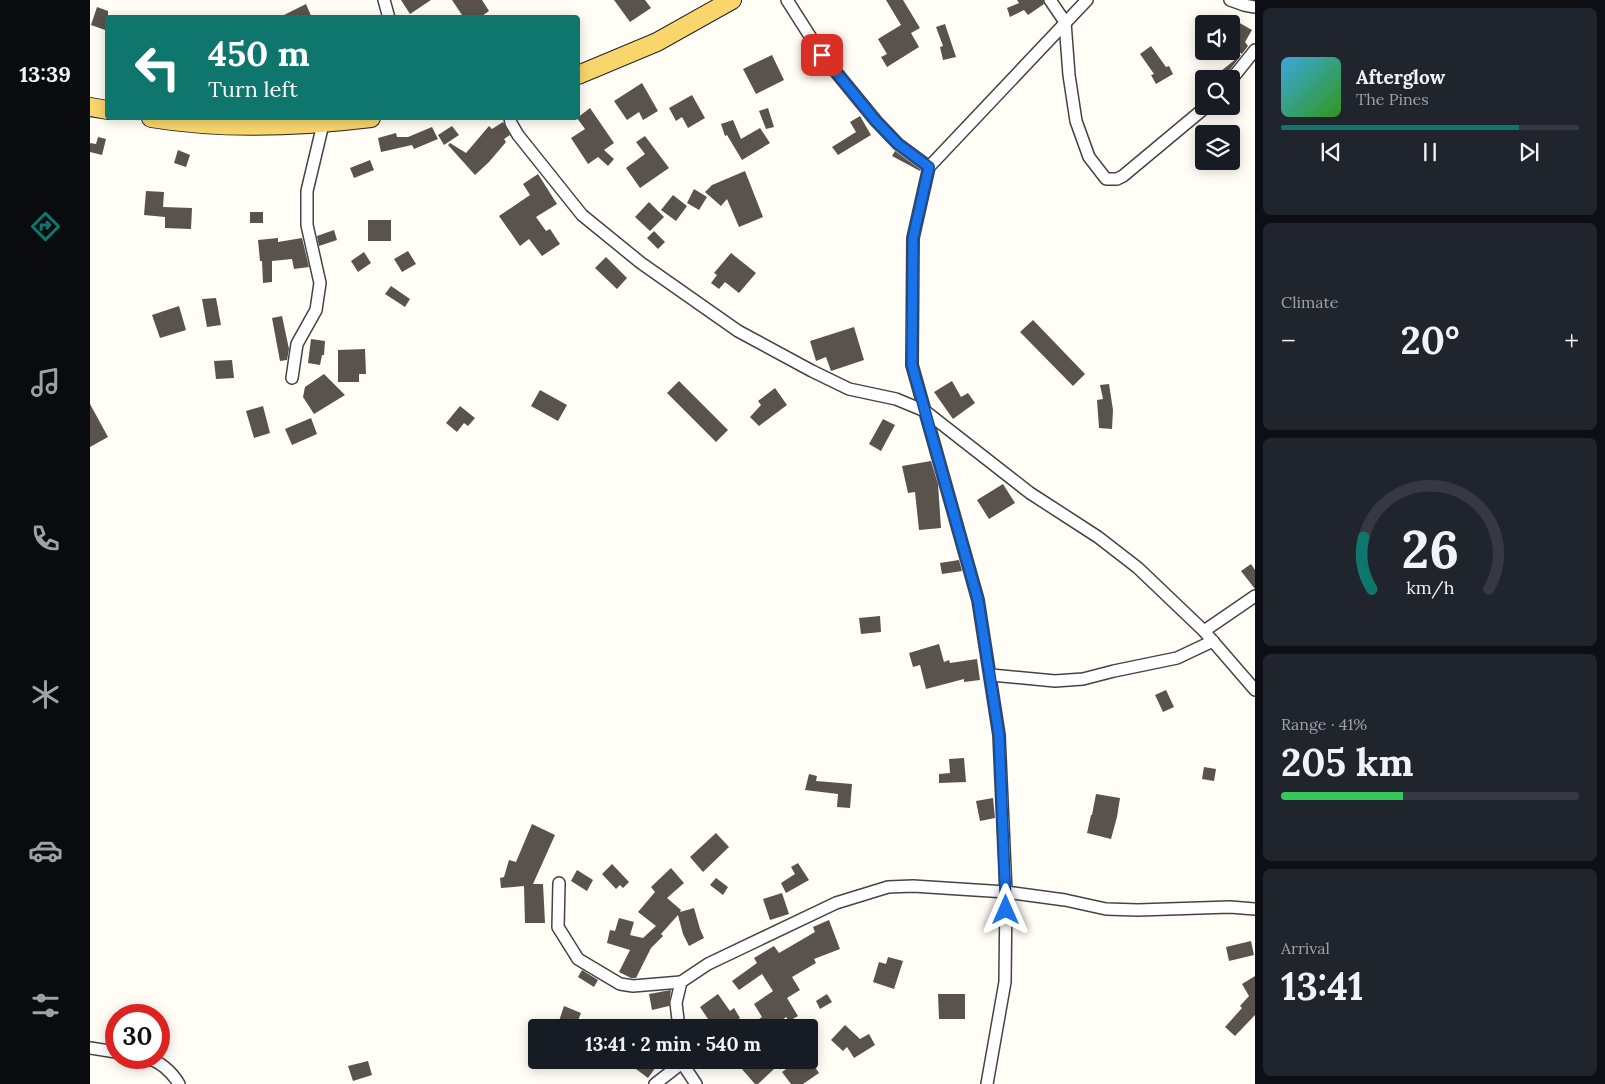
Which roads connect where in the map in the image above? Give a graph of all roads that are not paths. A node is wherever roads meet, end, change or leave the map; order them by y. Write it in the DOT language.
graph roads {
  1 [pos="384,0"];
  2 [pos="732,0"];
  3 [pos="787,0"];
  4 [pos="1050,0"];
  5 [pos="1086,0"];
  6 [pos="1230,0"];
  7 [pos="1255,7"];
  8 [pos="389,15"];
  9 [pos="1065,22"];
  10 [pos="1255,50"];
  11 [pos="1239,70"];
  12 [pos="580,74"];
  13 [pos="90,107"];
  14 [pos="105,110"];
  15 [pos="1197,115"];
  16 [pos="168,120"];
  17 [pos="355,120"];
  18 [pos="510,120"];
  19 [pos="323,124"];
  20 [pos="929,167"];
  21 [pos="292,378"];
  22 [pos="925,410"];
  23 [pos="1255,596"];
  24 [pos="1204,631"];
  25 [pos="1213,641"];
  26 [pos="991,674"];
  27 [pos="1255,690"];
  28 [pos="559,883"];
  29 [pos="1006,892"];
  30 [pos="1255,908"];
  31 [pos="681,982"];
  32 [pos="678,1019"];
  33 [pos="90,1048"];
  34 [pos="105,1050"];
  35 [pos="166,1069"];
  36 [pos="673,1069"];
  37 [pos="687,1069"];
  38 [pos="179,1084"];
  39 [pos="655,1084"];
  40 [pos="696,1084"];
  41 [pos="987,1084"];
  1 -- 8 [label="street"];
  2 -- 12 [label="main road"];
  3 -- 20 [label="street"];
  4 -- 9 [label="street"];
  5 -- 9 [label="street"];
  6 -- 7 [label="street"];
  9 -- 15 [label="street"];
  9 -- 20 [label="street"];
  10 -- 11 [label="street"];
  13 -- 14 [label="main road"];
  16 -- 19 [label="main road"];
  17 -- 19 [label="main road"];
  18 -- 22 [label="street"];
  19 -- 21 [label="street"];
  20 -- 22 [label="street"];
  22 -- 24 [label="street"];
  22 -- 26 [label="street"];
  23 -- 24 [label="street"];
  24 -- 25 [label="street"];
  25 -- 26 [label="street"];
  25 -- 27 [label="street"];
  26 -- 29 [label="street"];
  28 -- 31 [label="street"];
  29 -- 30 [label="street"];
  29 -- 31 [label="street"];
  29 -- 41 [label="street"];
  31 -- 32 [label="street"];
  33 -- 34 [label="street"];
  35 -- 38 [label="street"];
  36 -- 39 [label="street"];
  37 -- 40 [label="street"];
}
